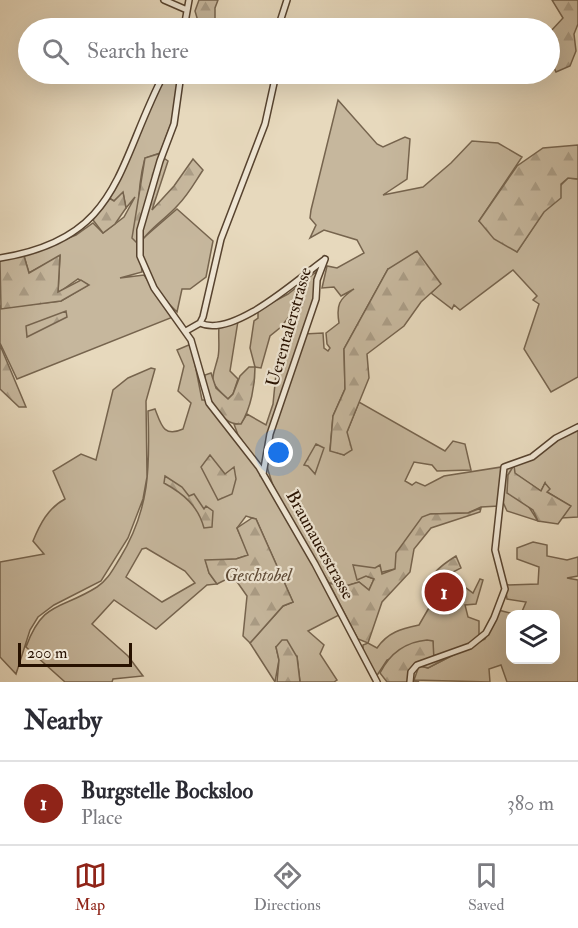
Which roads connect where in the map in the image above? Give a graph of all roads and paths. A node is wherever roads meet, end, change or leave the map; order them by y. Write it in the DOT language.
graph roads {
  1 [pos="164,0"];
  2 [pos="189,0"];
  3 [pos="286,0"];
  4 [pos="187,10"];
  5 [pos="186,18"];
  6 [pos="282,18"];
  7 [pos="159,84"];
  8 [pos="180,84"];
  9 [pos="274,84"];
  10 [pos="0,258"];
  11 [pos="200,323"];
  12 [pos="186,331"];
  13 [pos="578,427"];
  14 [pos="263,474"];
  15 [pos="377,682"];
  16 [pos="410,682"];
  1 -- 4 [label="street"];
  2 -- 4 [label="street"];
  3 -- 6 [label="street"];
  4 -- 5 [label="street"];
  7 -- 10 [label="street"];
  8 -- 12 [label="street, Braunauerstrasse"];
  9 -- 11 [label="street"];
  11 -- 12 [label="street"];
  11 -- 14 [label="street, Uerentalerstrasse"];
  12 -- 14 [label="street, Braunauerstrasse"];
  13 -- 16 [label="street"];
  14 -- 15 [label="street, Braunauerstrasse"];
}
